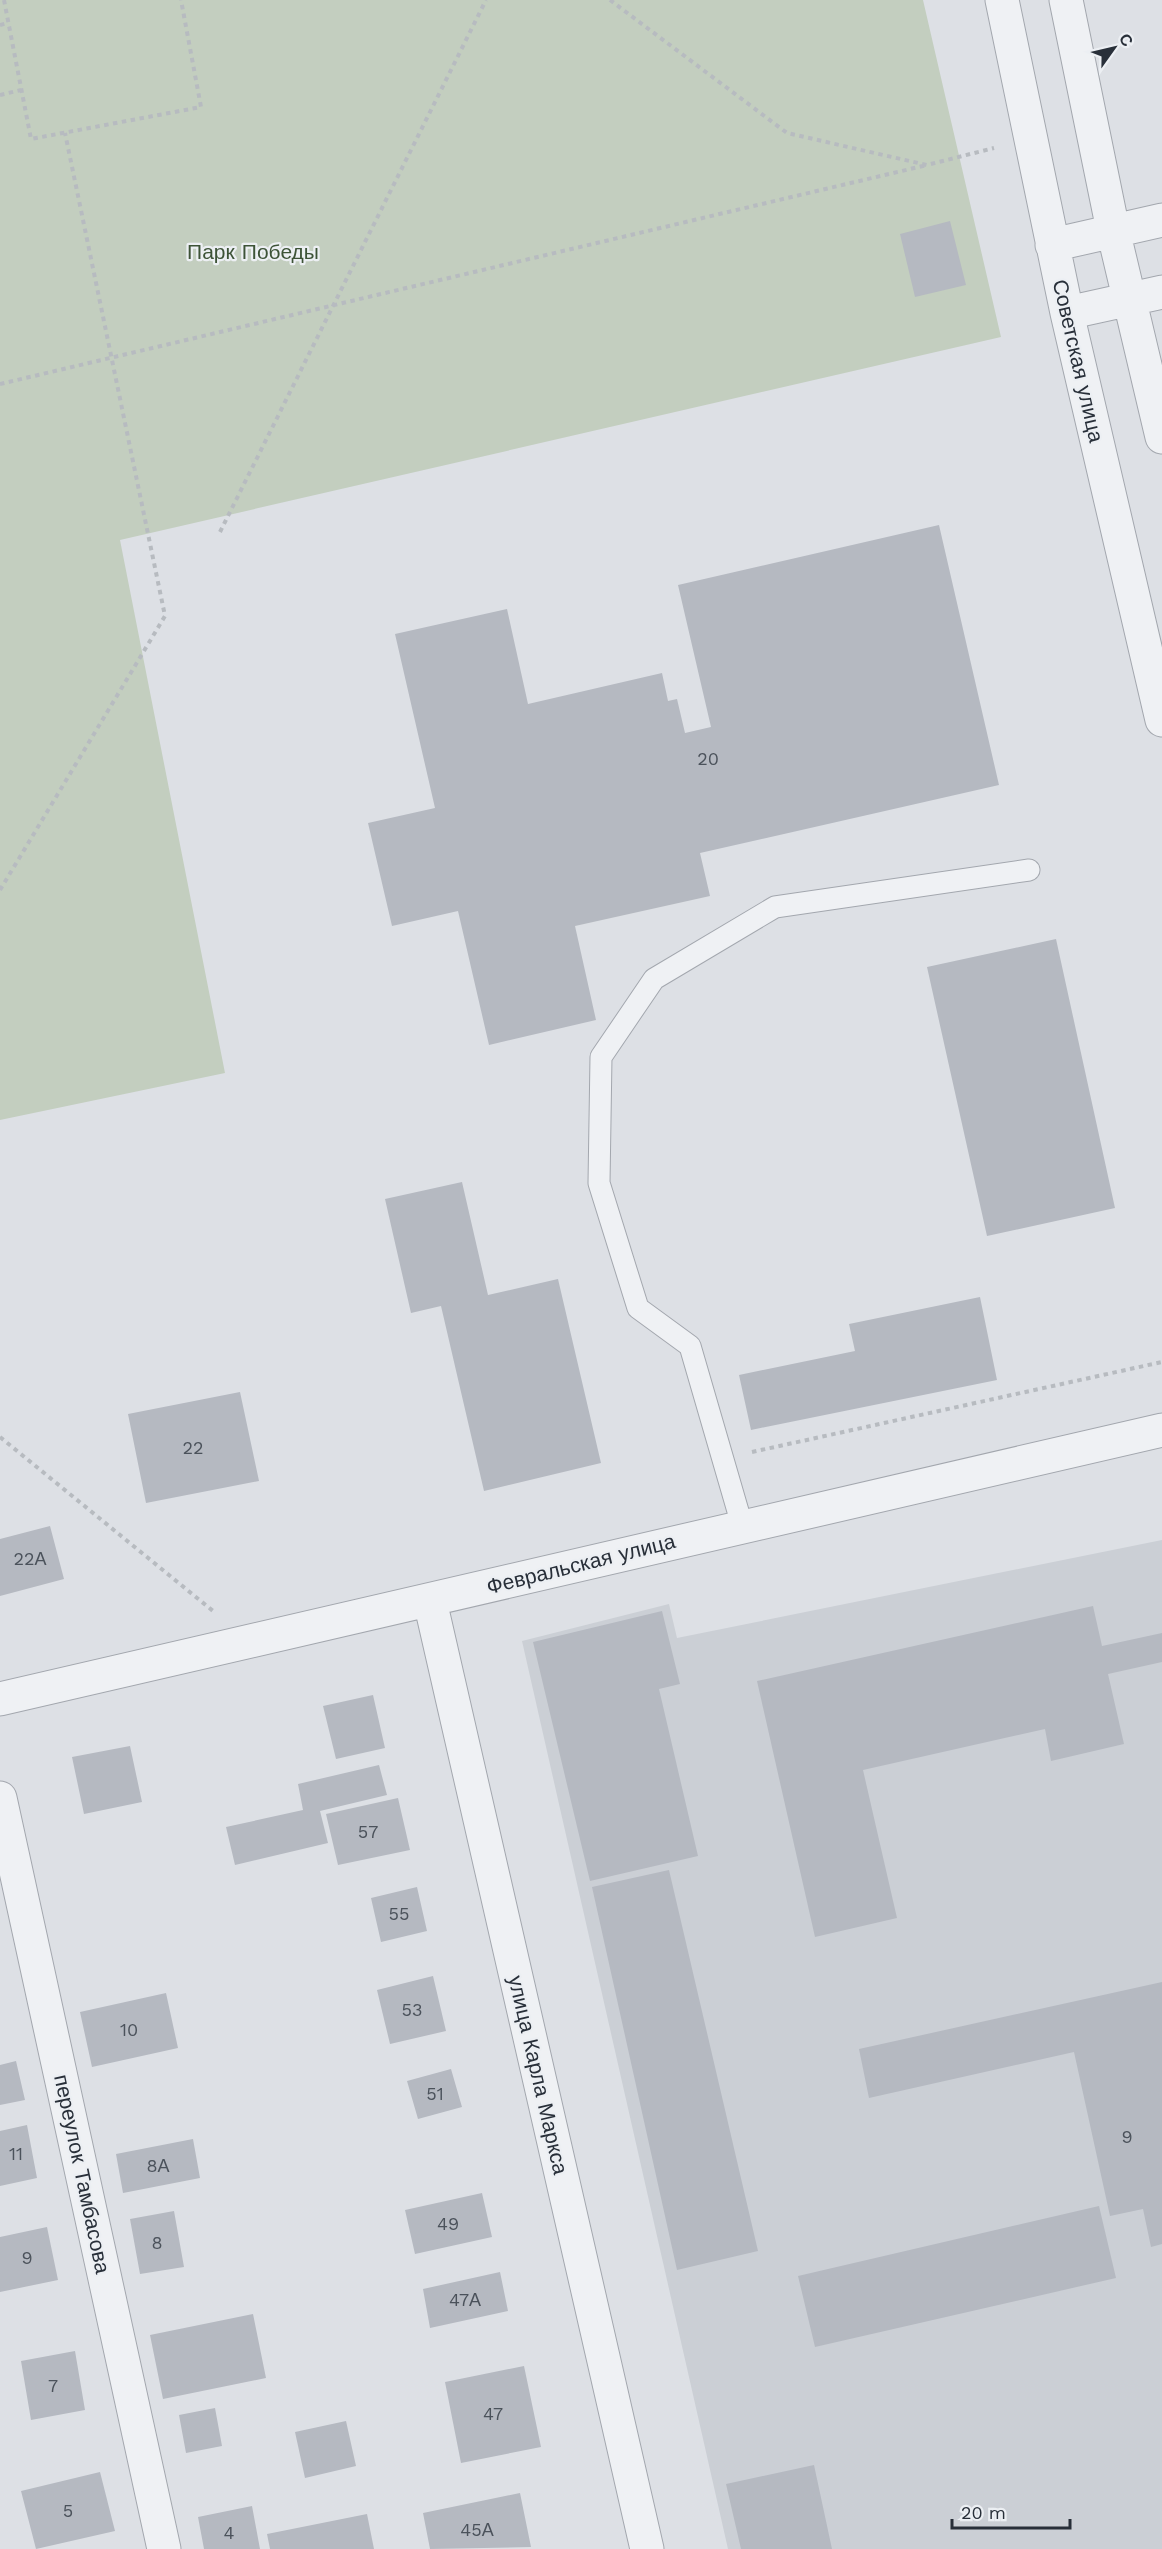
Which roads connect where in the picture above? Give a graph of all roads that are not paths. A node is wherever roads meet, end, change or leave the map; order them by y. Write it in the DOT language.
graph roads {
  1 [pos="1002,0"];
  2 [pos="1066,0"];
  3 [pos="1162,220"];
  4 [pos="1113,230"];
  5 [pos="1052,245"];
  6 [pos="1162,292"];
  7 [pos="1129,299"];
  8 [pos="1067,313"];
  9 [pos="1162,437"];
  10 [pos="1162,720"];
  11 [pos="1029,870"];
  12 [pos="1162,1430"];
  13 [pos="742,1526"];
  14 [pos="430,1601"];
  15 [pos="0,1699"];
  16 [pos="0,1798"];
  17 [pos="164,2549"];
  18 [pos="647,2549"];
  1 -- 5 [label="street, Советская улица"];
  2 -- 4 [label="street"];
  3 -- 4 [label="street"];
  4 -- 5 [label="street"];
  4 -- 7 [label="street"];
  5 -- 8 [label="street, Советская улица"];
  6 -- 7 [label="street"];
  7 -- 8 [label="street"];
  7 -- 9 [label="street"];
  8 -- 10 [label="street, Советская улица"];
  11 -- 13 [label="lane"];
  12 -- 13 [label="street, Февральская улица"];
  13 -- 14 [label="street, Февральская улица"];
  14 -- 15 [label="street, Февральская улица"];
  14 -- 18 [label="street, улица Карла Маркса"];
  16 -- 17 [label="street, переулок Тамбасова"];
}
